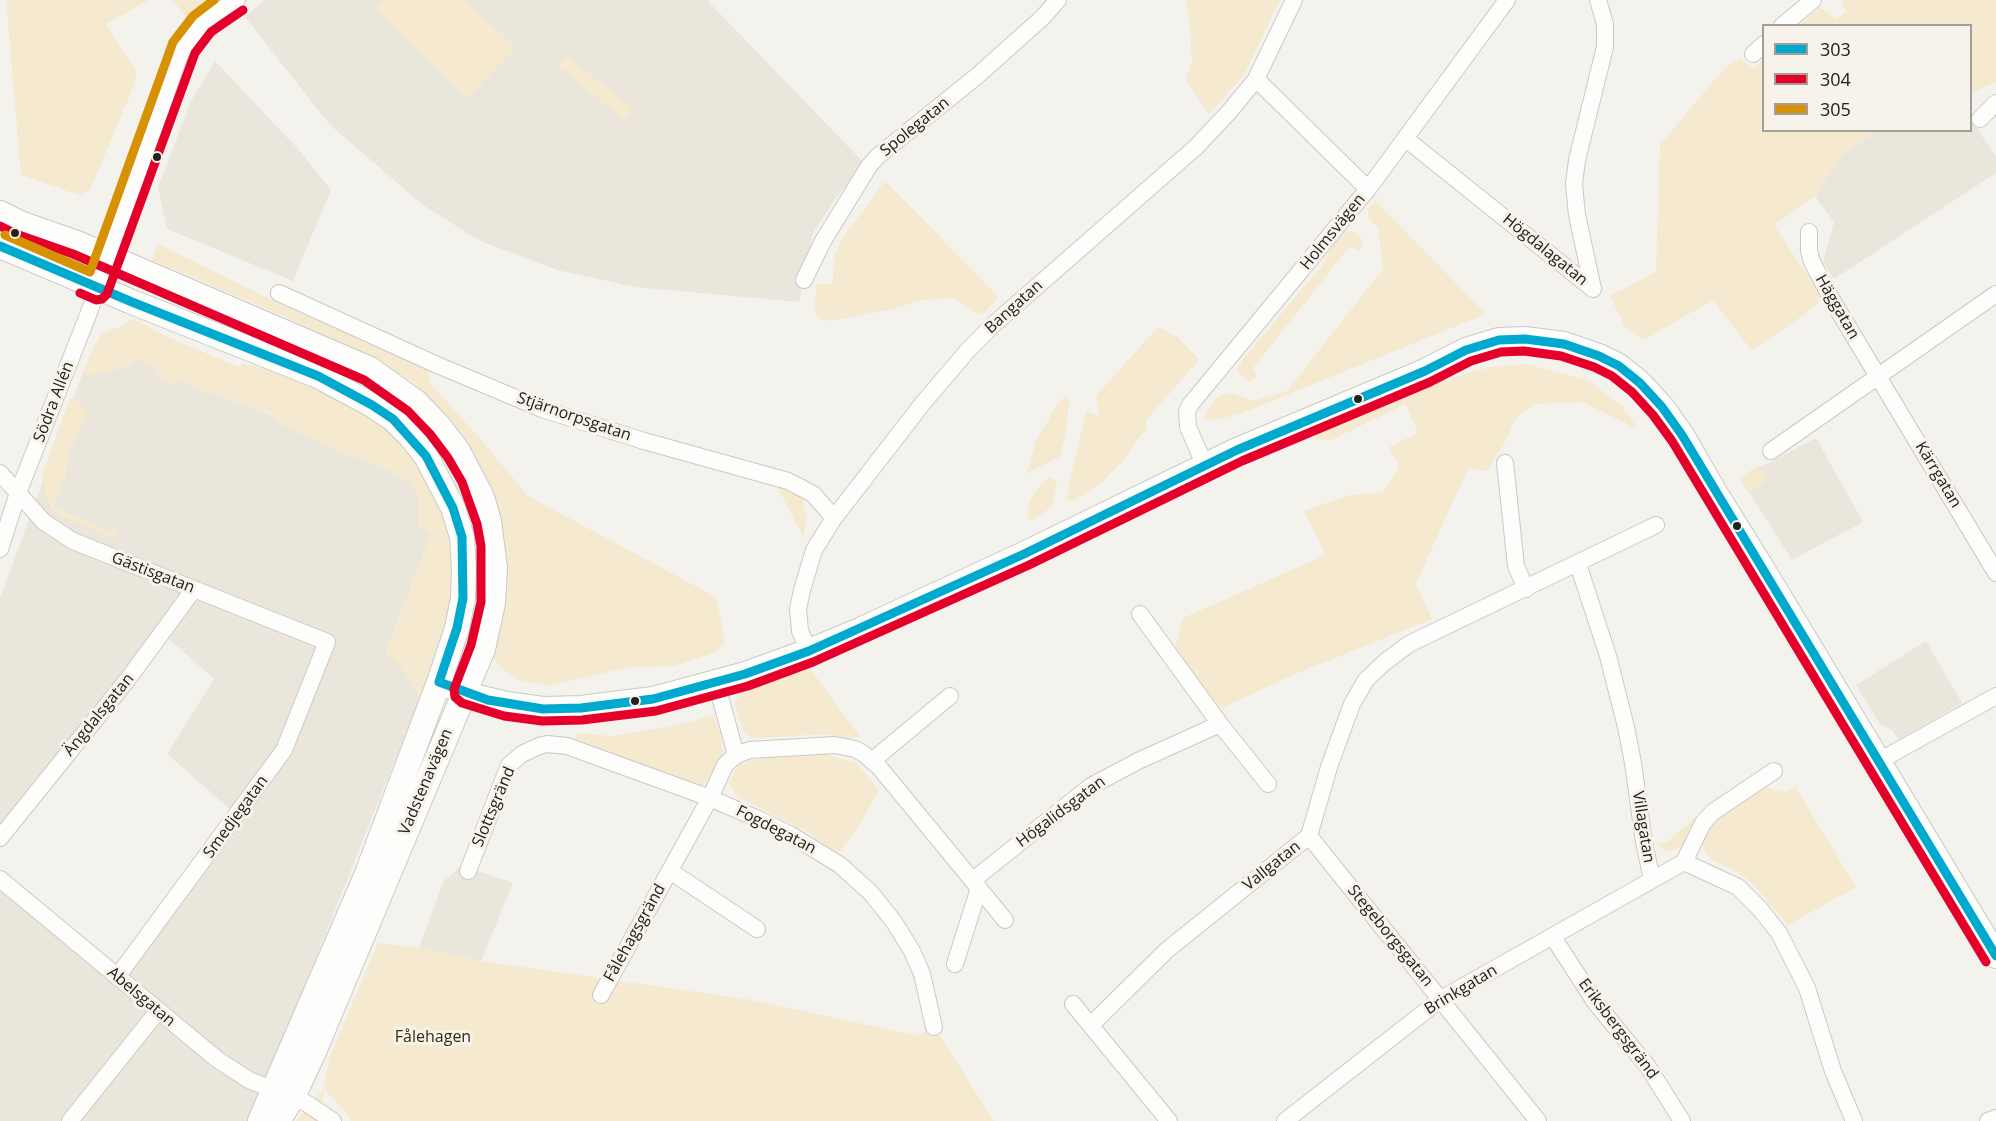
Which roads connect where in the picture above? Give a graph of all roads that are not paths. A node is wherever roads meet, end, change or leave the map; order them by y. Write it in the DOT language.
graph roads {
  1 [pos="237,0"];
  2 [pos="1058,0"];
  3 [pos="1294,0"];
  4 [pos="1507,0"];
  5 [pos="1598,0"];
  6 [pos="1813,0"];
  7 [pos="1784,24"];
  8 [pos="1256,80"];
  9 [pos="1996,103"];
  10 [pos="1980,118"];
  11 [pos="1406,139"];
  12 [pos="1368,189"];
  13 [pos="0,213"];
  14 [pos="1809,232"];
  15 [pos="0,246"];
  16 [pos="109,256"];
  17 [pos="804,280"];
  18 [pos="98,288"];
  19 [pos="279,293"];
  20 [pos="1996,294"];
  21 [pos="1879,376"];
  22 [pos="1771,451"];
  23 [pos="1505,463"];
  24 [pos="1205,466"];
  25 [pos="0,473"];
  26 [pos="18,493"];
  27 [pos="834,518"];
  28 [pos="1656,525"];
  29 [pos="0,549"];
  30 [pos="1578,564"];
  31 [pos="1996,573"];
  32 [pos="194,589"];
  33 [pos="1526,589"];
  34 [pos="1140,614"];
  35 [pos="327,642"];
  36 [pos="809,651"];
  37 [pos="439,682"];
  38 [pos="716,682"];
  39 [pos="465,692"];
  40 [pos="950,696"];
  41 [pos="1996,696"];
  42 [pos="1220,724"];
  43 [pos="529,750"];
  44 [pos="736,754"];
  45 [pos="873,760"];
  46 [pos="1879,761"];
  47 [pos="1774,771"];
  48 [pos="1268,784"];
  49 [pos="710,798"];
  50 [pos="1309,836"];
  51 [pos="0,838"];
  52 [pos="1684,862"];
  53 [pos="468,871"];
  54 [pos="670,871"];
  55 [pos="0,879"];
  56 [pos="1652,880"];
  57 [pos="976,884"];
  58 [pos="1005,920"];
  59 [pos="757,929"];
  60 [pos="1553,937"];
  61 [pos="1996,956"];
  62 [pos="955,964"];
  63 [pos="117,976"];
  64 [pos="601,995"];
  65 [pos="1441,999"];
  66 [pos="1073,1004"];
  67 [pos="158,1011"];
  68 [pos="1091,1025"];
  69 [pos="934,1027"];
  70 [pos="283,1094"];
  71 [pos="1996,1118"];
  72 [pos="70,1121"];
  73 [pos="260,1121"];
  74 [pos="278,1121"];
  75 [pos="333,1121"];
  76 [pos="1169,1121"];
  77 [pos="1285,1121"];
  78 [pos="1538,1121"];
  79 [pos="1682,1121"];
  80 [pos="1854,1121"];
  81 [pos="1988,1121"];
  1 -- 16 [label="street, Södra Allén"];
  2 -- 17 [label="street, Spolegatan"];
  3 -- 8 [label="street, Bangatan"];
  4 -- 11 [label="street, Holmsvägen"];
  5 -- 11 [label="street, Högdalagatan"];
  6 -- 7 [label="street"];
  8 -- 12 [label="street"];
  8 -- 27 [label="street, Bangatan"];
  9 -- 10 [label="street"];
  11 -- 12 [label="street, Holmsvägen"];
  12 -- 24 [label="street, Holmsvägen"];
  13 -- 16 [label="main road, Vadstenavägen"];
  14 -- 21 [label="street, Häggatan"];
  15 -- 18 [label="main road, Vadstenavägen"];
  16 -- 18 [label="street, Södra Allén"];
  16 -- 39 [label="main road, Vadstenavägen"];
  18 -- 26 [label="street, Södra Allén"];
  18 -- 37 [label="main road, Vadstenavägen"];
  19 -- 27 [label="street, Stjärnorpsgatan"];
  20 -- 21 [label="street"];
  21 -- 22 [label="street"];
  21 -- 31 [label="street, Kärrgatan"];
  23 -- 33 [label="street"];
  24 -- 36 [label="main road"];
  24 -- 46 [label="main road"];
  25 -- 26 [label="street, Gästisgatan"];
  26 -- 29 [label="street, Södra Allén"];
  26 -- 32 [label="street, Gästisgatan"];
  27 -- 36 [label="street, Bangatan"];
  28 -- 30 [label="street"];
  30 -- 33 [label="street"];
  30 -- 56 [label="street, Villagatan"];
  32 -- 35 [label="street, Gästisgatan"];
  32 -- 51 [label="street, Ängdalsgatan"];
  33 -- 50 [label="street, Vallgatan"];
  34 -- 42 [label="street"];
  35 -- 63 [label="street, Smedjegatan"];
  36 -- 38 [label="main road"];
  37 -- 39 [label="main road"];
  37 -- 70 [label="main road, Vadstenavägen"];
  38 -- 39 [label="main road"];
  38 -- 44 [label="street"];
  39 -- 70 [label="main road, Vadstenavägen"];
  40 -- 45 [label="street"];
  41 -- 46 [label="street"];
  42 -- 48 [label="street"];
  42 -- 57 [label="street, Högalidsgatan"];
  43 -- 49 [label="street, Fogdegatan"];
  43 -- 53 [label="street, Slottsgränd"];
  44 -- 45 [label="street"];
  44 -- 49 [label="street, Fålehagsgränd"];
  45 -- 57 [label="street"];
  46 -- 61 [label="main road"];
  47 -- 52 [label="street"];
  49 -- 54 [label="street, Fålehagsgränd"];
  49 -- 69 [label="street, Fogdegatan"];
  50 -- 65 [label="street, Stegeborgsgatan"];
  50 -- 68 [label="street, Vallgatan"];
  52 -- 56 [label="street, Villagatan"];
  52 -- 80 [label="street"];
  54 -- 59 [label="street, Fålehagsgränd"];
  54 -- 64 [label="street, Fålehagsgränd"];
  55 -- 63 [label="street, Abelsgatan"];
  56 -- 60 [label="street, Brinkgatan"];
  57 -- 58 [label="street"];
  57 -- 62 [label="street"];
  60 -- 65 [label="street, Brinkgatan"];
  60 -- 79 [label="street, Eriksbergsgränd"];
  63 -- 67 [label="street, Abelsgatan"];
  65 -- 77 [label="street, Brinkgatan"];
  65 -- 78 [label="street, Stegeborgsgatan"];
  66 -- 68 [label="street"];
  67 -- 70 [label="street, Abelsgatan"];
  67 -- 72 [label="street"];
  68 -- 76 [label="street"];
  70 -- 73 [label="main road, Vadstenavägen"];
  70 -- 74 [label="main road, Vadstenavägen"];
  70 -- 75 [label="street, Abelsgatan"];
  71 -- 81 [label="street"];
}
